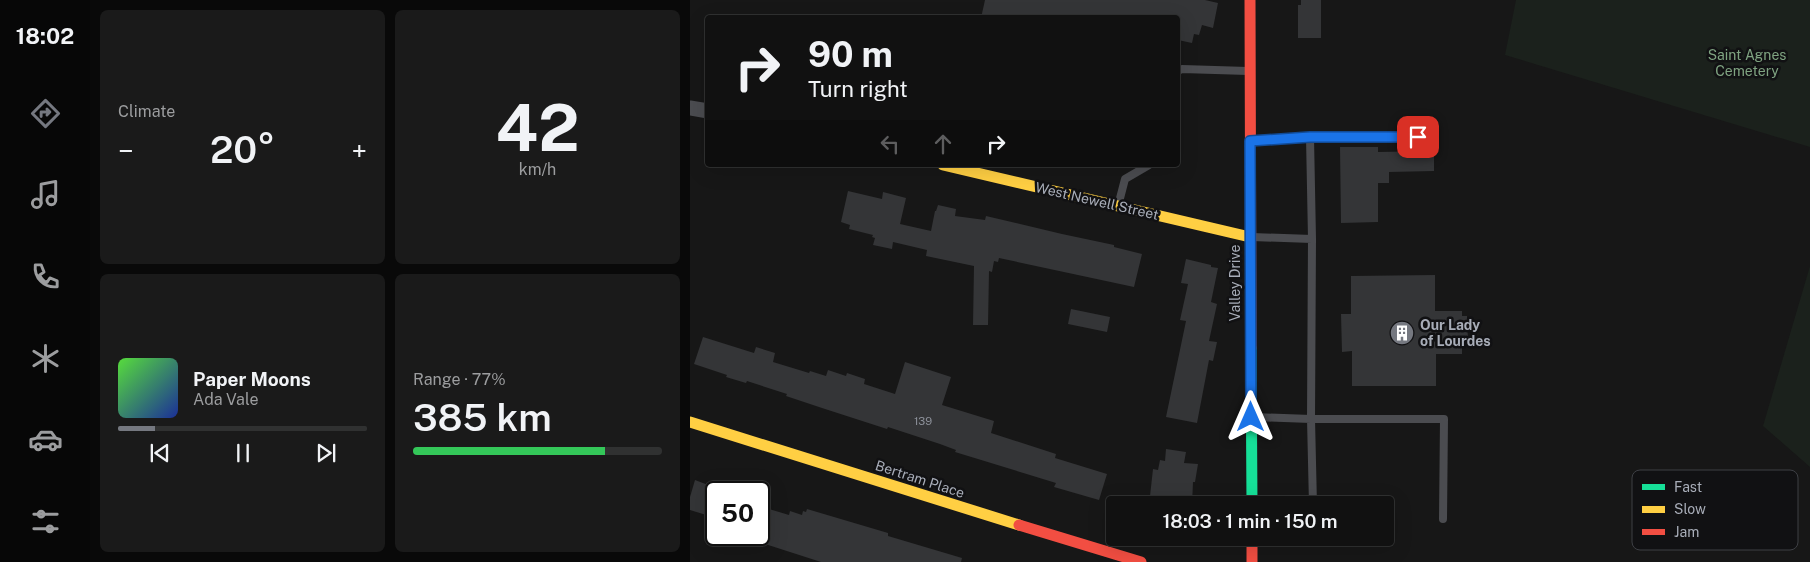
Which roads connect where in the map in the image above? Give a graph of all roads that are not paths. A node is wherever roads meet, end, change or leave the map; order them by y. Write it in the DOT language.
graph roads {
  1 [pos="1250,0"];
  2 [pos="1180,70"];
  3 [pos="1250,71"];
  4 [pos="690,108"];
  5 [pos="705,110"];
  6 [pos="1310,137"];
  7 [pos="1418,137"];
  8 [pos="1250,141"];
  9 [pos="952,167"];
  10 [pos="1147,167"];
  11 [pos="1118,206"];
  12 [pos="1250,237"];
  13 [pos="1312,238"];
  14 [pos="1251,417"];
  15 [pos="1311,419"];
  16 [pos="690,422"];
  17 [pos="1252,496"];
  18 [pos="1312,496"];
  19 [pos="1443,519"];
  20 [pos="1252,546"];
  21 [pos="1141,562"];
  22 [pos="1252,562"];
  1 -- 3 [label="street, Valley Drive"];
  2 -- 3 [label="lane"];
  3 -- 8 [label="street, Valley Drive"];
  4 -- 5 [label="street"];
  6 -- 7 [label="lane"];
  6 -- 8 [label="lane"];
  6 -- 13 [label="lane"];
  8 -- 12 [label="street, Valley Drive"];
  9 -- 11 [label="street, West Newell Street"];
  10 -- 11 [label="lane"];
  11 -- 12 [label="street, West Newell Street"];
  12 -- 13 [label="lane"];
  12 -- 14 [label="street, Valley Drive"];
  13 -- 15 [label="lane"];
  14 -- 15 [label="lane"];
  14 -- 17 [label="street, Valley Drive"];
  15 -- 18 [label="lane"];
  15 -- 19 [label="lane"];
  16 -- 21 [label="street, Bertram Place"];
  20 -- 22 [label="street"];
}
